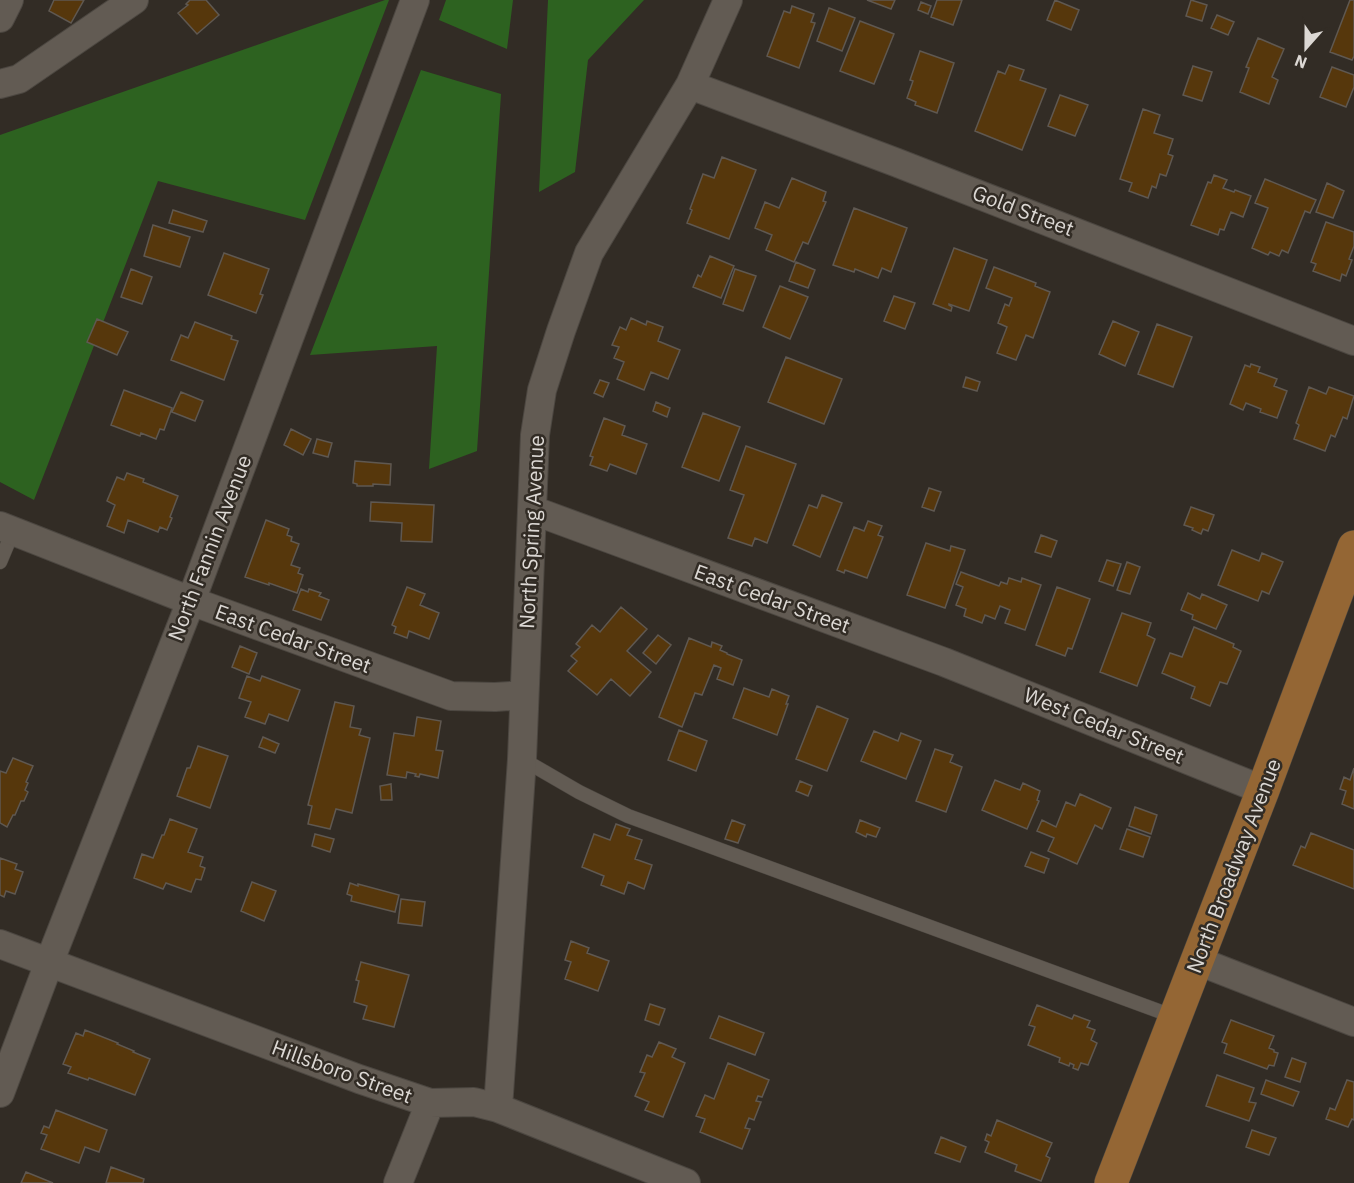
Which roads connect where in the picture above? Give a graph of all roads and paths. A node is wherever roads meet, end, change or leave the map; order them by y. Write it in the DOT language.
graph roads {
  1 [pos="9,0"];
  2 [pos="134,0"];
  3 [pos="415,0"];
  4 [pos="728,0"];
  5 [pos="0,18"];
  6 [pos="0,84"];
  7 [pos="690,85"];
  8 [pos="1354,341"];
  9 [pos="532,510"];
  10 [pos="6,528"];
  11 [pos="1354,547"];
  12 [pos="0,562"];
  13 [pos="190,601"];
  14 [pos="944,662"];
  15 [pos="525,695"];
  16 [pos="522,759"];
  17 [pos="1263,790"];
  18 [pos="0,944"];
  19 [pos="1198,961"];
  20 [pos="49,963"];
  21 [pos="1176,1017"];
  22 [pos="1354,1022"];
  23 [pos="0,1093"];
  24 [pos="430,1103"];
  25 [pos="498,1108"];
  26 [pos="398,1183"];
  27 [pos="686,1183"];
  28 [pos="1111,1183"];
  1 -- 5 [label="street"];
  2 -- 6 [label="street"];
  3 -- 13 [label="street, North Fannin Avenue"];
  4 -- 7 [label="street, North Spring Avenue"];
  7 -- 8 [label="street, Gold Street"];
  7 -- 9 [label="street, North Spring Avenue"];
  9 -- 14 [label="street, East Cedar Street"];
  9 -- 15 [label="street, North Spring Avenue"];
  10 -- 12 [label="lane"];
  10 -- 13 [label="street, East Cedar Street"];
  11 -- 17 [label="main road, North Broadway Avenue"];
  13 -- 15 [label="street, East Cedar Street"];
  13 -- 20 [label="street, North Fannin Avenue"];
  14 -- 17 [label="street, West Cedar Street"];
  15 -- 16 [label="street, North Spring Avenue"];
  16 -- 21 [label="lane"];
  16 -- 25 [label="street, North Spring Avenue"];
  17 -- 19 [label="main road, North Broadway Avenue"];
  18 -- 20 [label="street, Hillsboro Street"];
  19 -- 21 [label="main road, North Broadway Avenue"];
  19 -- 22 [label="street"];
  20 -- 23 [label="street, North Fannin Avenue"];
  20 -- 24 [label="street, Hillsboro Street"];
  21 -- 28 [label="main road, North Broadway Avenue"];
  24 -- 25 [label="street, Hillsboro Street"];
  24 -- 26 [label="street"];
  25 -- 27 [label="street, Hillsboro Street"];
}
